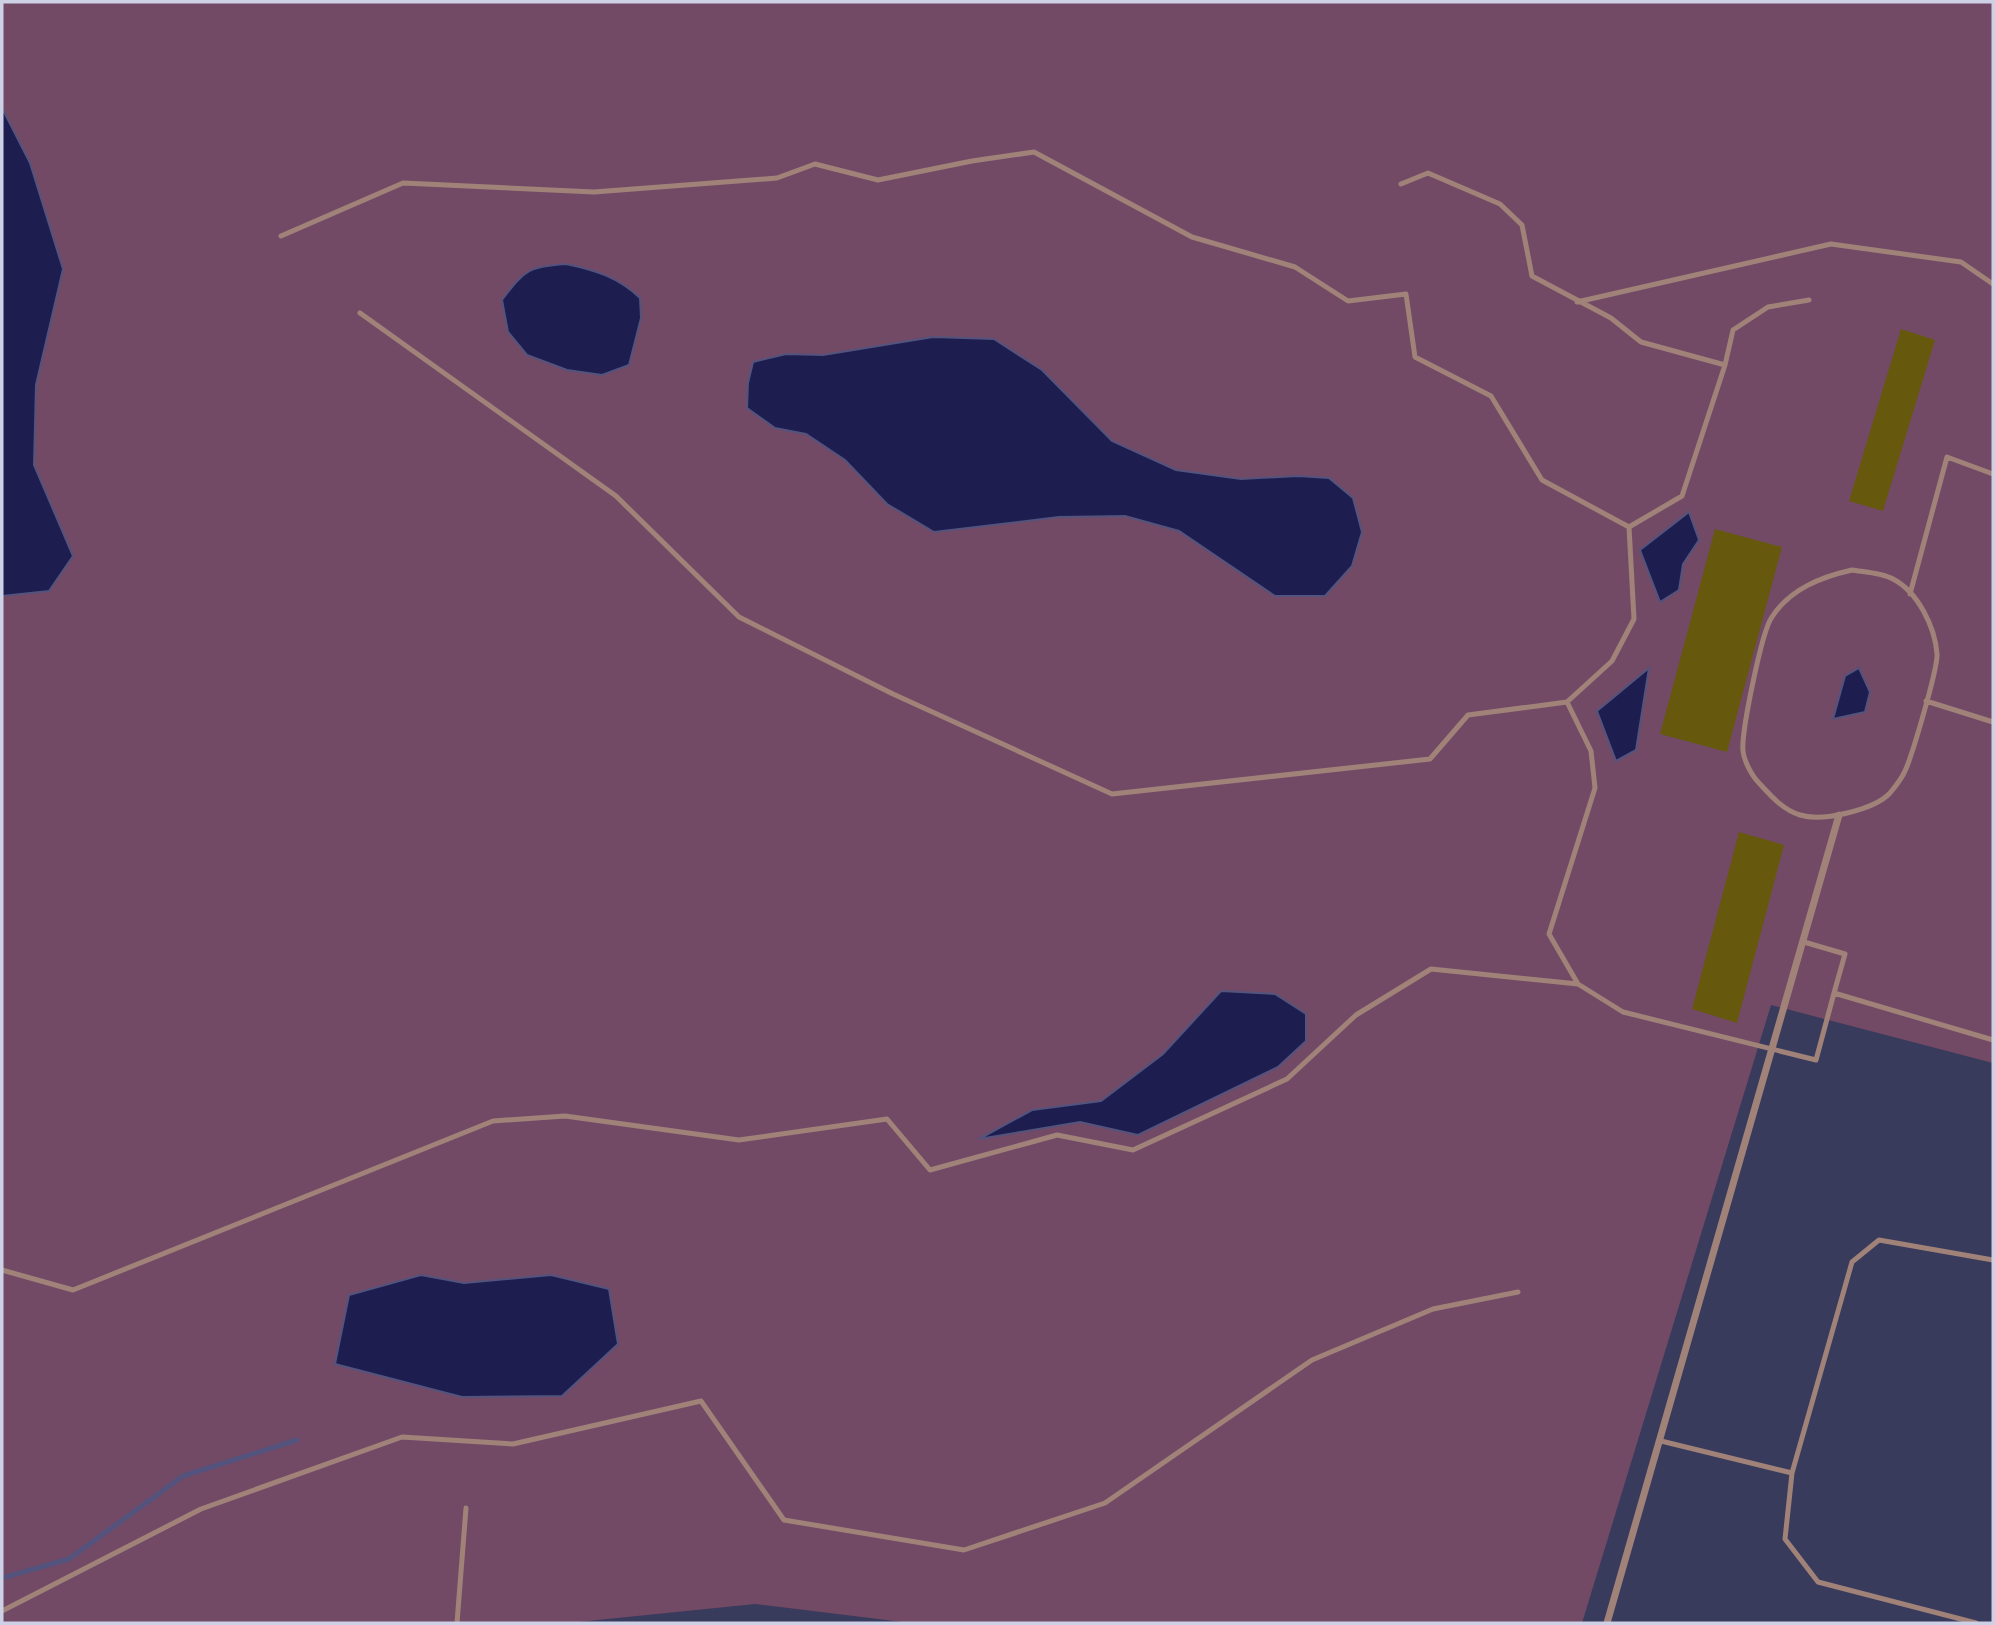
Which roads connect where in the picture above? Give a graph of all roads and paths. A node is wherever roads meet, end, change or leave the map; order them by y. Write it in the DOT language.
graph roads {
  1 [pos="1401,184"];
  2 [pos="281,236"];
  3 [pos="1993,284"];
  4 [pos="1809,300"];
  5 [pos="1577,302"];
  6 [pos="360,313"];
  7 [pos="1726,365"];
  8 [pos="1993,474"];
  9 [pos="1629,527"];
  10 [pos="1910,594"];
  11 [pos="1926,701"];
  12 [pos="1567,702"];
  13 [pos="1993,722"];
  14 [pos="1839,815"];
  15 [pos="1804,942"];
  16 [pos="1578,984"];
  17 [pos="1835,993"];
  18 [pos="1993,1040"];
  19 [pos="1774,1048"];
  20 [pos="1993,1260"];
  21 [pos="2,1269"];
  22 [pos="1518,1292"];
  23 [pos="1661,1441"];
  24 [pos="1792,1473"];
  25 [pos="466,1508"];
  26 [pos="2,1611"];
  27 [pos="457,1623"];
  28 [pos="1607,1623"];
  29 [pos="1976,1623"];
  1 -- 5 [label="lane"];
  2 -- 9 [label="lane"];
  3 -- 5 [label="lane"];
  4 -- 7 [label="lane"];
  5 -- 7 [label="lane"];
  6 -- 12 [label="lane"];
  7 -- 9 [label="lane"];
  8 -- 10 [label="lane"];
  9 -- 12 [label="lane"];
  10 -- 11 [label="lane"];
  10 -- 14 [label="lane"];
  11 -- 13 [label="lane"];
  11 -- 14 [label="lane"];
  12 -- 16 [label="lane"];
  14 -- 15 [label="street"];
  15 -- 17 [label="lane"];
  15 -- 19 [label="street"];
  16 -- 19 [label="lane"];
  16 -- 21 [label="lane"];
  17 -- 18 [label="lane"];
  17 -- 19 [label="lane"];
  19 -- 23 [label="street"];
  20 -- 24 [label="lane"];
  22 -- 26 [label="lane"];
  23 -- 24 [label="lane"];
  23 -- 28 [label="street"];
  24 -- 29 [label="lane"];
  25 -- 27 [label="lane"];
}
